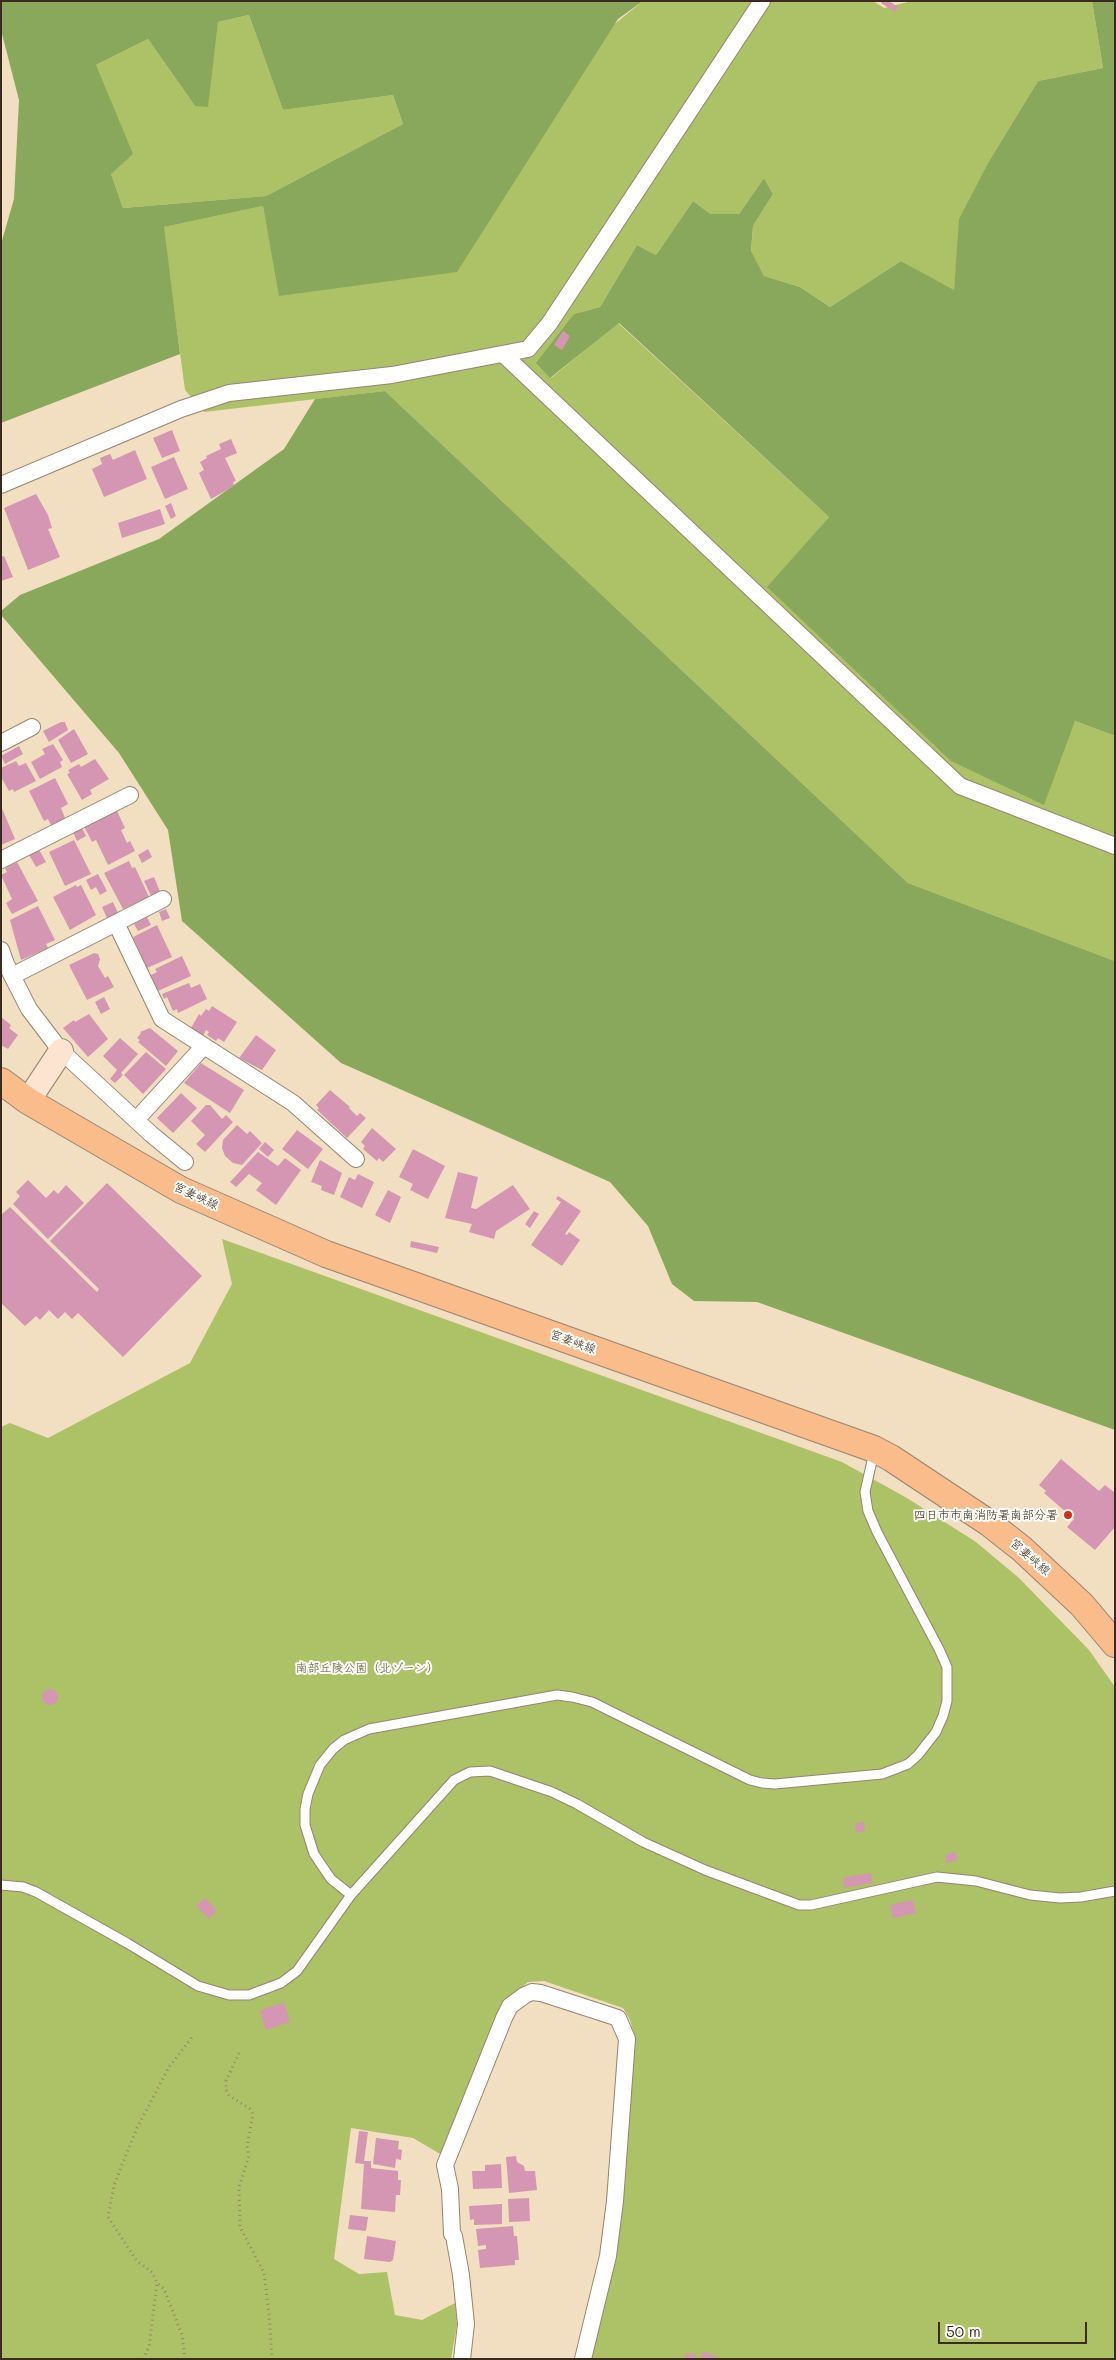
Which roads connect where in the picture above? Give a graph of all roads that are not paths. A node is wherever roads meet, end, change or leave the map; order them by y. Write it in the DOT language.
graph roads {
  1 [pos="762,1"];
  2 [pos="502,354"];
  3 [pos="1,485"];
  4 [pos="32,727"];
  5 [pos="1,743"];
  6 [pos="130,795"];
  7 [pos="1115,846"];
  8 [pos="1,860"];
  9 [pos="163,899"];
  10 [pos="116,923"];
  11 [pos="1,950"];
  12 [pos="12,976"];
  13 [pos="203,1047"];
  14 [pos="61,1050"];
  15 [pos="1,1081"];
  16 [pos="28,1101"];
  17 [pos="136,1120"];
  18 [pos="356,1159"];
  19 [pos="185,1162"];
  20 [pos="874,1449"];
  21 [pos="1115,1644"];
  22 [pos="1,1885"];
  23 [pos="1115,1891"];
  24 [pos="351,1895"];
  25 [pos="462,2359"];
  26 [pos="583,2359"];
  1 -- 2 [label="street"];
  2 -- 3 [label="street"];
  2 -- 7 [label="street"];
  4 -- 5 [label="street"];
  6 -- 8 [label="street"];
  9 -- 10 [label="street"];
  10 -- 12 [label="street"];
  10 -- 13 [label="street"];
  11 -- 12 [label="street"];
  12 -- 14 [label="street"];
  13 -- 17 [label="street"];
  13 -- 18 [label="street"];
  14 -- 16 [label="street"];
  14 -- 17 [label="street"];
  15 -- 16 [label="main road, 宮妻峡線"];
  16 -- 20 [label="main road, 宮妻峡線"];
  17 -- 19 [label="street"];
  20 -- 21 [label="main road, 宮妻峡線"];
  20 -- 24 [label="lane"];
  22 -- 24 [label="lane"];
  23 -- 24 [label="lane"];
  25 -- 26 [label="street"];
}
